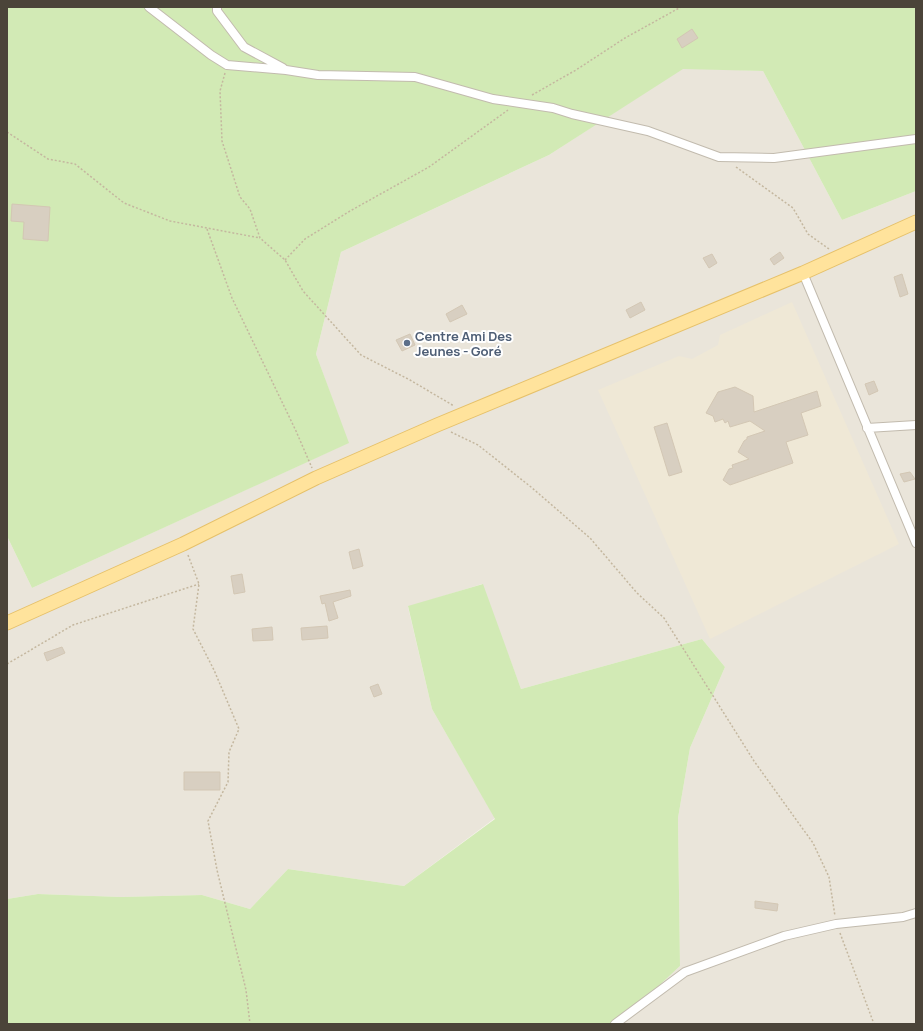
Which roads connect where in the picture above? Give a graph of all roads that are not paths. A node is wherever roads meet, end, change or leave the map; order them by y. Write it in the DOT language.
graph roads {
  1 [pos="149,7"];
  2 [pos="217,7"];
  3 [pos="286,70"];
  4 [pos="916,138"];
  5 [pos="916,222"];
  6 [pos="803,273"];
  7 [pos="916,426"];
  8 [pos="867,428"];
  9 [pos="916,543"];
  10 [pos="7,623"];
  11 [pos="916,913"];
  12 [pos="615,1024"];
  1 -- 3 [label="street"];
  2 -- 3 [label="street"];
  3 -- 4 [label="street"];
  5 -- 6 [label="main road"];
  6 -- 8 [label="street"];
  6 -- 10 [label="main road"];
  7 -- 8 [label="street"];
  8 -- 9 [label="street"];
  11 -- 12 [label="street"];
}
